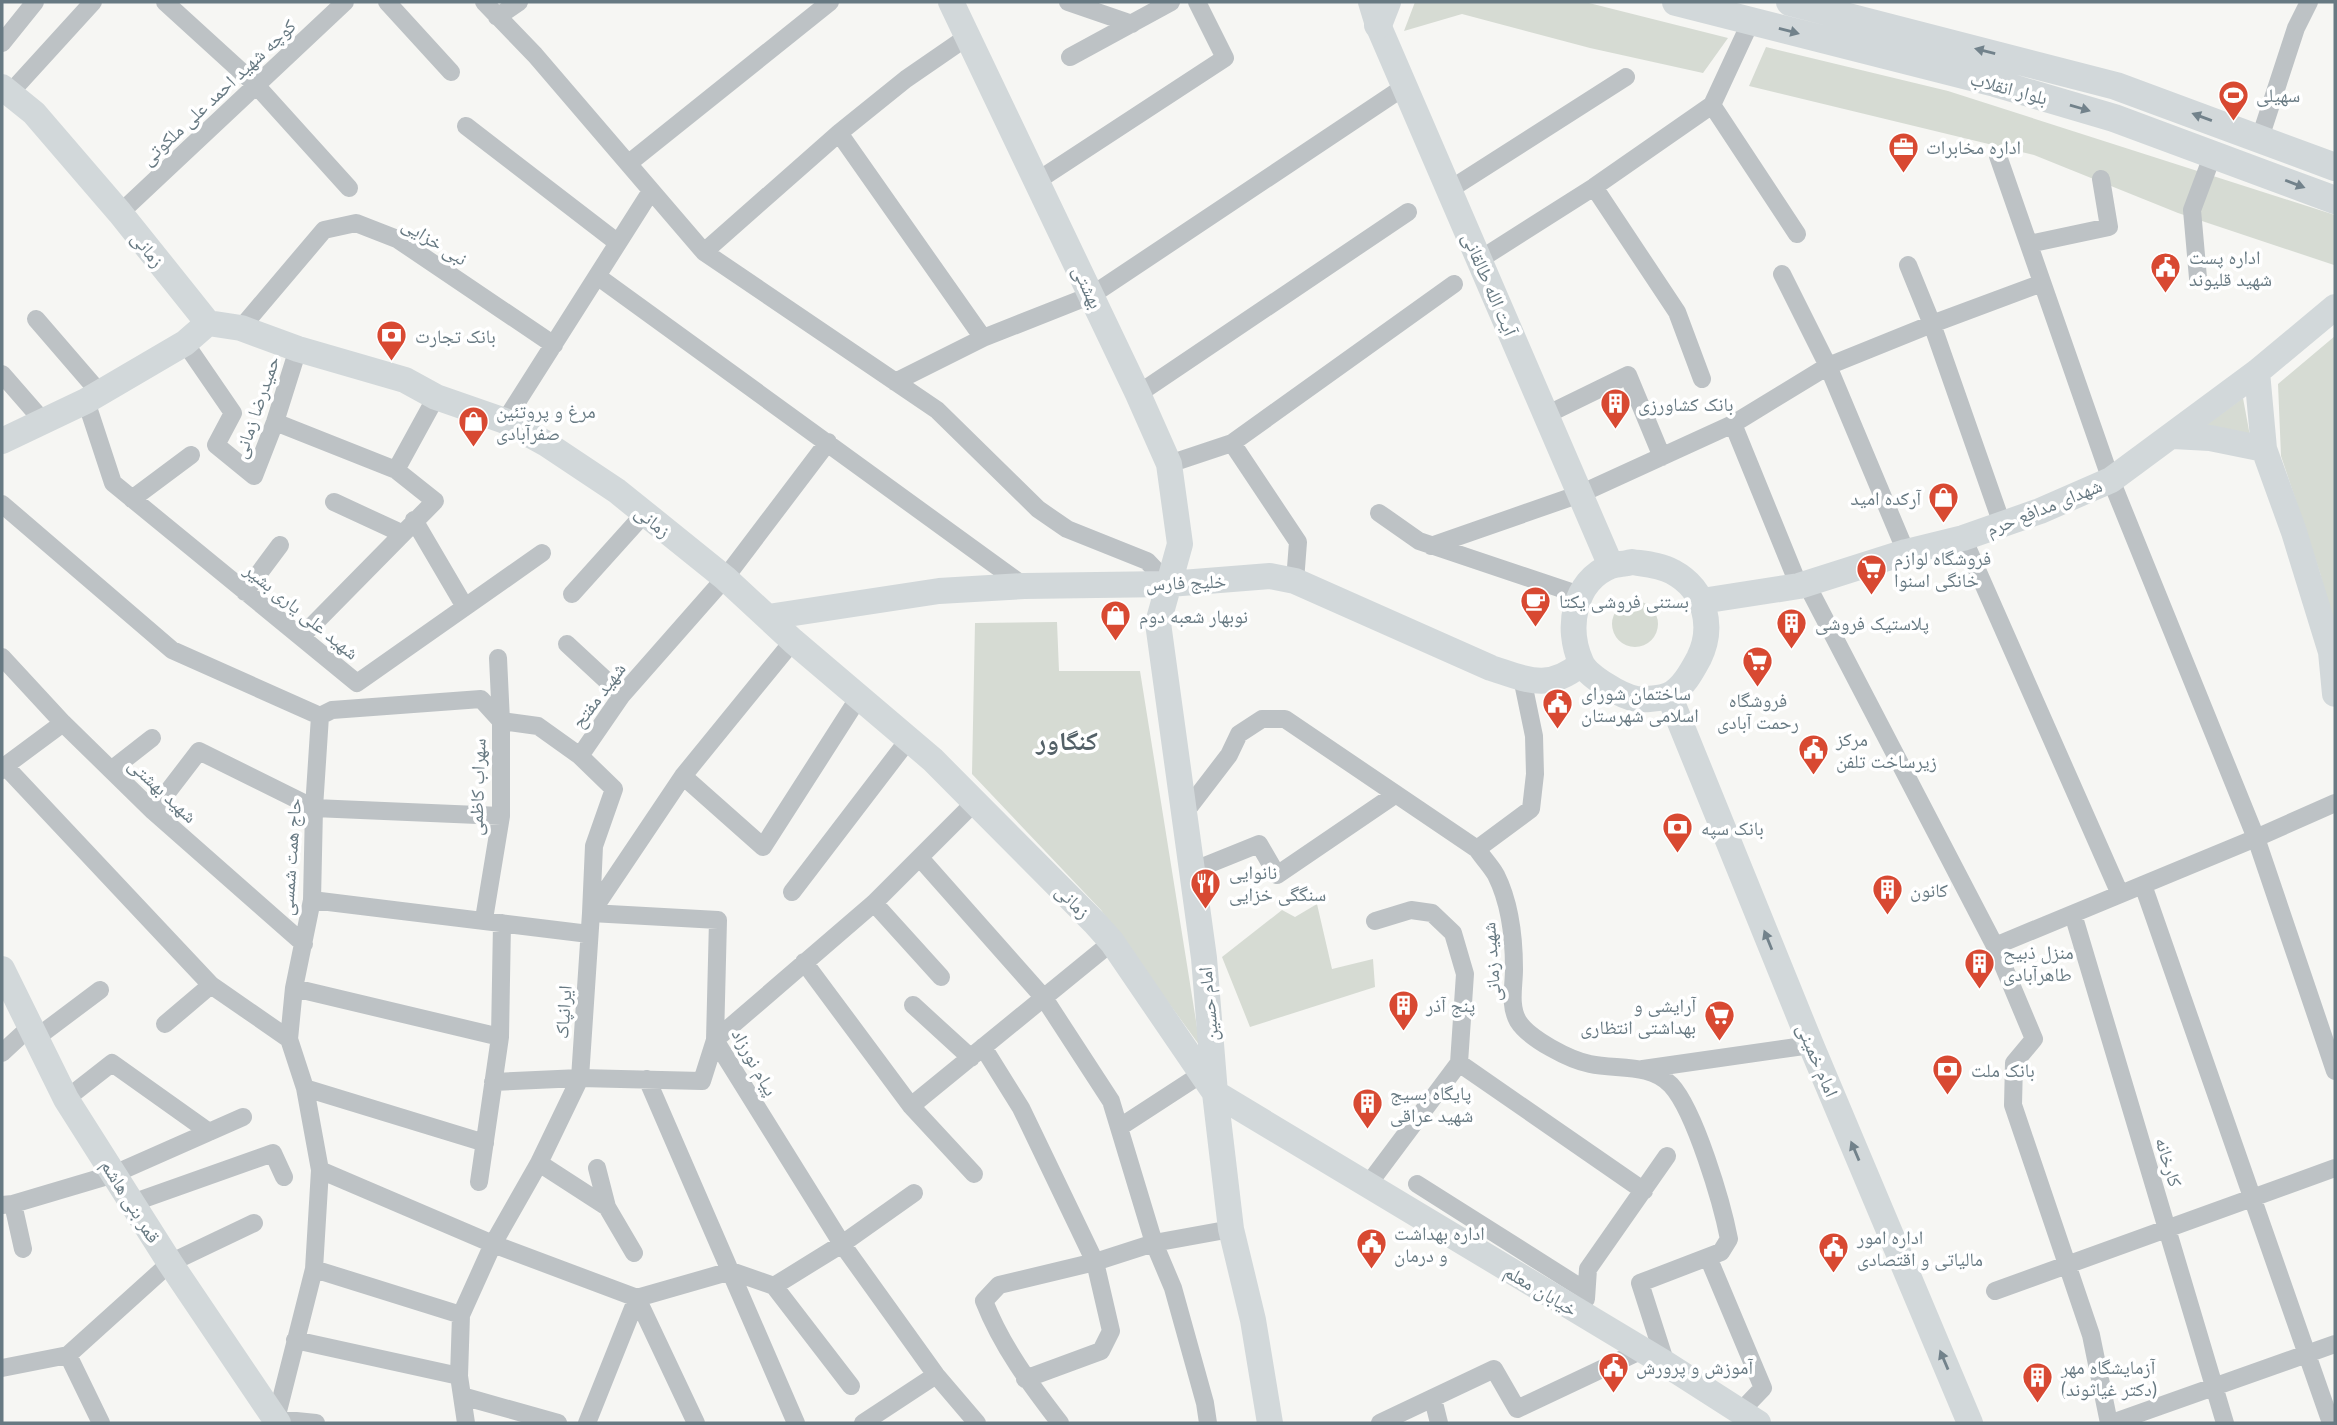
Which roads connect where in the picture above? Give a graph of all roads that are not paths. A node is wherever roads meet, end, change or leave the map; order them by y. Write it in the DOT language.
graph roads {
  1 [pos="35,2"];
  2 [pos="93,2"];
  3 [pos="165,2"];
  4 [pos="345,2"];
  5 [pos="387,2"];
  6 [pos="484,2"];
  7 [pos="519,2"];
  8 [pos="830,2"];
  9 [pos="951,2"];
  10 [pos="1068,2"];
  11 [pos="1171,2"];
  12 [pos="1197,2"];
  13 [pos="1676,2"];
  14 [pos="1790,2"];
  15 [pos="2307,2"];
  16 [pos="1379,9"];
  17 [pos="497,17"];
  18 [pos="1751,21"];
  19 [pos="1132,24"];
  20 [pos="967,37"];
  21 [pos="2,43"];
  22 [pos="1070,57"];
  23 [pos="451,72"];
  24 [pos="1626,77"];
  25 [pos="255,84"];
  26 [pos="1404,87"];
  27 [pos="6,90"];
  28 [pos="1712,105"];
  29 [pos="466,126"];
  30 [pos="839,133"];
  31 [pos="2260,138"];
  32 [pos="2213,154"];
  33 [pos="1998,156"];
  34 [pos="628,163"];
  35 [pos="2335,167"];
  36 [pos="2101,179"];
  37 [pos="1037,181"];
  38 [pos="1594,187"];
  39 [pos="349,188"];
  40 [pos="1449,190"];
  41 [pos="651,191"];
  42 [pos="2335,200"];
  43 [pos="1408,212"];
  44 [pos="120,213"];
  45 [pos="1797,234"];
  46 [pos="618,243"];
  47 [pos="2029,244"];
  48 [pos="704,252"];
  49 [pos="1479,260"];
  50 [pos="1908,265"];
  51 [pos="1782,274"];
  52 [pos="597,276"];
  53 [pos="2198,278"];
  54 [pos="2042,283"];
  55 [pos="1454,285"];
  56 [pos="1092,295"];
  57 [pos="2335,307"];
  58 [pos="36,319"];
  59 [pos="208,323"];
  60 [pos="1932,324"];
  61 [pos="241,328"];
  62 [pos="983,338"];
  63 [pos="185,343"];
  64 [pos="554,345"];
  65 [pos="298,349"];
  66 [pos="1828,366"];
  67 [pos="2257,372"];
  68 [pos="2,374"];
  69 [pos="1702,379"];
  70 [pos="895,382"];
  71 [pos="1138,394"];
  72 [pos="93,396"];
  73 [pos="436,397"];
  74 [pos="1546,415"];
  75 [pos="43,421"];
  76 [pos="505,421"];
  77 [pos="275,422"];
  78 [pos="1733,424"];
  79 [pos="2173,436"];
  80 [pos="2,441"];
  81 [pos="828,442"];
  82 [pos="1232,443"];
  83 [pos="2264,449"];
  84 [pos="191,455"];
  85 [pos="1662,457"];
  86 [pos="1169,464"];
  87 [pos="396,470"];
  88 [pos="2111,480"];
  89 [pos="1580,495"];
  90 [pos="132,499"];
  91 [pos="334,502"];
  92 [pos="2,503"];
  93 [pos="1379,513"];
  94 [pos="644,514"];
  95 [pos="2002,524"];
  96 [pos="408,527"];
  97 [pos="1964,538"];
  98 [pos="280,545"];
  99 [pos="1431,546"];
  100 [pos="1906,552"];
  101 [pos="542,553"];
  102 [pos="1611,566"];
  103 [pos="724,578"];
  104 [pos="1295,581"];
  105 [pos="1169,584"];
  106 [pos="1802,584"];
  107 [pos="1024,586"];
  108 [pos="245,592"];
  109 [pos="572,594"];
  110 [pos="1580,594"];
  111 [pos="1702,601"];
  112 [pos="465,607"];
  113 [pos="768,617"];
  114 [pos="301,637"];
  115 [pos="793,642"];
  116 [pos="567,644"];
  117 [pos="2,657"];
  118 [pos="498,658"];
  119 [pos="1581,664"];
  120 [pos="1522,678"];
  121 [pos="2335,694"];
  122 [pos="622,695"];
  123 [pos="1669,695"];
  124 [pos="859,697"];
  125 [pos="320,716"];
  126 [pos="501,721"];
  127 [pos="63,723"];
  128 [pos="152,738"];
  129 [pos="909,739"];
  130 [pos="580,756"];
  131 [pos="4,768"];
  132 [pos="111,770"];
  133 [pos="683,776"];
  134 [pos="1396,794"];
  135 [pos="975,802"];
  136 [pos="2335,803"];
  137 [pos="314,808"];
  138 [pos="153,811"];
  139 [pos="1183,815"];
  140 [pos="501,816"];
  141 [pos="2256,838"];
  142 [pos="1477,849"];
  143 [pos="920,858"];
  144 [pos="1192,871"];
  145 [pos="2143,885"];
  146 [pos="792,892"];
  147 [pos="2120,894"];
  148 [pos="312,900"];
  149 [pos="874,903"];
  150 [pos="591,914"];
  151 [pos="2073,914"];
  152 [pos="484,919"];
  153 [pos="1376,921"];
  154 [pos="502,923"];
  155 [pos="589,934"];
  156 [pos="1112,942"];
  157 [pos="304,944"];
  158 [pos="1995,946"];
  159 [pos="804,962"];
  160 [pos="2,969"];
  161 [pos="941,977"];
  162 [pos="211,985"];
  163 [pos="294,988"];
  164 [pos="100,990"];
  165 [pos="1044,998"];
  166 [pos="913,1005"];
  167 [pos="165,1024"];
  168 [pos="33,1033"];
  169 [pos="500,1037"];
  170 [pos="289,1039"];
  171 [pos="715,1040"];
  172 [pos="1811,1045"];
  173 [pos="2,1052"];
  174 [pos="977,1053"];
  175 [pos="1459,1063"];
  176 [pos="1643,1069"];
  177 [pos="2335,1071"];
  178 [pos="580,1078"];
  179 [pos="647,1079"];
  180 [pos="493,1082"];
  181 [pos="1209,1083"];
  182 [pos="305,1088"];
  183 [pos="66,1099"];
  184 [pos="911,1106"];
  185 [pos="243,1117"];
  186 [pos="1119,1127"];
  187 [pos="209,1132"];
  188 [pos="485,1143"];
  189 [pos="1667,1156"];
  190 [pos="539,1163"];
  191 [pos="597,1168"];
  192 [pos="2335,1168"];
  193 [pos="320,1170"];
  194 [pos="114,1174"];
  195 [pos="974,1174"];
  196 [pos="284,1177"];
  197 [pos="479,1182"];
  198 [pos="1417,1184"];
  199 [pos="1367,1186"];
  200 [pos="1644,1191"];
  201 [pos="914,1194"];
  202 [pos="2252,1198"];
  203 [pos="132,1203"];
  204 [pos="8,1204"];
  205 [pos="607,1207"];
  206 [pos="254,1223"];
  207 [pos="1231,1228"];
  208 [pos="2167,1229"];
  209 [pos="1154,1243"];
  210 [pos="493,1244"];
  211 [pos="842,1244"];
  212 [pos="23,1249"];
  213 [pos="634,1253"];
  214 [pos="1708,1257"];
  215 [pos="1095,1262"];
  216 [pos="170,1263"];
  217 [pos="2068,1265"];
  218 [pos="314,1269"];
  219 [pos="731,1271"];
  220 [pos="774,1286"];
  221 [pos="1995,1291"];
  222 [pos="638,1298"];
  223 [pos="1585,1303"];
  224 [pos="461,1315"];
  225 [pos="295,1340"];
  226 [pos="2335,1344"];
  227 [pos="1642,1350"];
  228 [pos="68,1354"];
  229 [pos="2306,1354"];
  230 [pos="1666,1364"];
  231 [pos="2,1367"];
  232 [pos="936,1375"];
  233 [pos="459,1376"];
  234 [pos="1025,1379"];
  235 [pos="851,1386"];
  236 [pos="2214,1387"];
  237 [pos="462,1396"];
  238 [pos="1433,1399"];
  239 [pos="1749,1418"];
  240 [pos="277,1421"];
  241 [pos="101,1423"];
  242 [pos="316,1423"];
  243 [pos="466,1423"];
  244 [pos="558,1423"];
  245 [pos="587,1423"];
  246 [pos="696,1423"];
  247 [pos="796,1423"];
  248 [pos="863,1423"];
  249 [pos="977,1423"];
  250 [pos="1060,1423"];
  251 [pos="1208,1423"];
  252 [pos="1270,1423"];
  253 [pos="1380,1423"];
  254 [pos="1439,1423"];
  255 [pos="1970,1423"];
  256 [pos="2111,1423"];
  257 [pos="2225,1423"];
  258 [pos="2331,1423"];
  1 -- 21 [label="street"];
  2 -- 27 [label="street"];
  3 -- 25 [label="street"];
  4 -- 25 [label="street, کوچه شهید احمد علی ملکوتی"];
  5 -- 23 [label="street"];
  6 -- 17 [label="street"];
  7 -- 17 [label="street"];
  8 -- 34 [label="street"];
  9 -- 20 [label="street, بهشتی"];
  10 -- 19 [label="street"];
  11 -- 19 [label="street"];
  12 -- 37 [label="street"];
  13 -- 18 [label="main road, بلوار انقلاب"];
  31 -- 14 [label="main road, بلوار انقلاب, one-way"];
  15 -- 31 [label="street"];
  16 -- 26 [label="street, آیت الله طالقانی"];
  17 -- 34 [label="street"];
  18 -- 28 [label="street"];
  18 -- 32 [label="main road, بلوار انقلاب, one-way"];
  19 -- 22 [label="street"];
  20 -- 30 [label="street"];
  20 -- 37 [label="street, بهشتی"];
  24 -- 40 [label="street"];
  25 -- 39 [label="street"];
  25 -- 44 [label="street, کوچه شهید احمد علی ملکوتی"];
  26 -- 40 [label="street, آیت الله طالقانی"];
  26 -- 56 [label="street"];
  27 -- 44 [label="street, زمانی"];
  28 -- 38 [label="street"];
  28 -- 45 [label="street"];
  29 -- 46 [label="street"];
  30 -- 48 [label="street"];
  30 -- 62 [label="street"];
  31 -- 35 [label="main road, بلوار انقلاب"];
  32 -- 42 [label="main road, بلوار انقلاب, one-way"];
  32 -- 53 [label="street"];
  33 -- 47 [label="street"];
  34 -- 41 [label="street"];
  36 -- 47 [label="street"];
  37 -- 56 [label="street, بهشتی"];
  38 -- 49 [label="street"];
  38 -- 69 [label="street"];
  40 -- 49 [label="street, آیت الله طالقانی"];
  41 -- 46 [label="street"];
  41 -- 48 [label="street"];
  43 -- 71 [label="street"];
  44 -- 59 [label="street, زمانی"];
  46 -- 52 [label="street"];
  47 -- 54 [label="street"];
  48 -- 70 [label="street"];
  49 -- 74 [label="street, آیت الله طالقانی"];
  50 -- 60 [label="street"];
  51 -- 66 [label="street"];
  52 -- 64 [label="street"];
  52 -- 81 [label="street"];
  54 -- 60 [label="street"];
  54 -- 88 [label="street"];
  55 -- 82 [label="street"];
  56 -- 62 [label="street"];
  56 -- 71 [label="street, بهشتی"];
  57 -- 67 [label="street, شهدای مدافع حرم"];
  58 -- 72 [label="street"];
  59 -- 61 [label="street, زمانی"];
  59 -- 63 [label="street"];
  60 -- 66 [label="street"];
  60 -- 95 [label="street"];
  61 -- 64 [label="street, نبی خزایی"];
  61 -- 65 [label="street, زمانی"];
  62 -- 70 [label="street"];
  63 -- 72 [label="street"];
  63 -- 77 [label="street, حمیدرضا زمانی"];
  64 -- 76 [label="street"];
  65 -- 73 [label="street, زمانی"];
  65 -- 77 [label="street, حمیدرضا زمانی"];
  66 -- 78 [label="street"];
  66 -- 100 [label="street"];
  67 -- 79 [label="street, شهدای مدافع حرم"];
  67 -- 83 [label="street"];
  68 -- 75 [label="street"];
  70 -- 105 [label="street"];
  71 -- 86 [label="street, بهشتی"];
  72 -- 75 [label="street"];
  72 -- 90 [label="street, شهید علی یاری بشیر"];
  73 -- 76 [label="street, زمانی"];
  73 -- 87 [label="street"];
  74 -- 85 [label="street"];
  74 -- 89 [label="street, آیت الله طالقانی"];
  75 -- 80 [label="street"];
  76 -- 94 [label="street, زمانی"];
  77 -- 87 [label="street"];
  78 -- 85 [label="street"];
  78 -- 106 [label="street"];
  79 -- 83 [label="street"];
  79 -- 88 [label="street, شهدای مدافع حرم"];
  81 -- 103 [label="street, شهید مفتح"];
  81 -- 107 [label="street"];
  82 -- 86 [label="street"];
  82 -- 104 [label="street"];
  83 -- 121 [label="street"];
  84 -- 90 [label="street"];
  85 -- 89 [label="street"];
  86 -- 105 [label="street, بهشتی"];
  87 -- 96 [label="street"];
  88 -- 95 [label="street, شهدای مدافع حرم"];
  88 -- 141 [label="street"];
  89 -- 99 [label="street"];
  89 -- 102 [label="street, آیت الله طالقانی"];
  90 -- 108 [label="street, شهید علی یاری بشیر"];
  91 -- 96 [label="street"];
  92 -- 125 [label="street"];
  93 -- 99 [label="street"];
  94 -- 103 [label="street, زمانی"];
  94 -- 109 [label="street"];
  95 -- 97 [label="street, شهدای مدافع حرم"];
  96 -- 112 [label="street"];
  96 -- 114 [label="street"];
  97 -- 100 [label="street, شهدای مدافع حرم"];
  97 -- 147 [label="street"];
  98 -- 108 [label="street"];
  99 -- 110 [label="street"];
  100 -- 106 [label="street, شهدای مدافع حرم"];
  101 -- 112 [label="street, شهید علی یاری بشیر"];
  102 -- 110 [label="street"];
  102 -- 111 [label="street"];
  103 -- 113 [label="street, زمانی"];
  103 -- 122 [label="street, شهید مفتح"];
  104 -- 105 [label="street, خلیج فارس"];
  104 -- 120 [label="street, خلیج فارس"];
  105 -- 107 [label="street, خلیج فارس"];
  105 -- 139 [label="street, امام حسین"];
  106 -- 111 [label="street, شهدای مدافع حرم"];
  106 -- 158 [label="street"];
  107 -- 113 [label="street, خلیج فارس"];
  108 -- 114 [label="street, شهید علی یاری بشیر"];
  110 -- 119 [label="street"];
  111 -- 123 [label="street"];
  112 -- 114 [label="street, شهید علی یاری بشیر"];
  113 -- 115 [label="street, زمانی"];
  115 -- 124 [label="street, زمانی"];
  115 -- 133 [label="street, ایرانپاک"];
  116 -- 122 [label="street"];
  117 -- 127 [label="street, شهید بهشتی"];
  118 -- 126 [label="street"];
  119 -- 120 [label="street, خلیج فارس"];
  119 -- 123 [label="street"];
  120 -- 142 [label="street"];
  122 -- 130 [label="street, شهید مفتح"];
  172 -- 123 [label="street, امام خمینی, one-way"];
  124 -- 129 [label="street, زمانی"];
  124 -- 133 [label="street"];
  125 -- 126 [label="street, سهراب کاظمی"];
  125 -- 137 [label="street, حاج همت شمسی"];
  126 -- 130 [label="street, شهید مفتح"];
  126 -- 140 [label="street, سهراب کاظمی"];
  127 -- 131 [label="street"];
  127 -- 132 [label="street, شهید بهشتی"];
  128 -- 132 [label="street"];
  129 -- 135 [label="street, زمانی"];
  129 -- 146 [label="street"];
  130 -- 150 [label="street"];
  131 -- 162 [label="street"];
  132 -- 138 [label="street, شهید بهشتی"];
  133 -- 150 [label="street, ایرانپاک"];
  134 -- 139 [label="street, شهید زمانی"];
  134 -- 142 [label="street, شهید زمانی"];
  134 -- 144 [label="street"];
  135 -- 143 [label="street"];
  135 -- 156 [label="street, زمانی"];
  136 -- 141 [label="street"];
  137 -- 138 [label="street"];
  137 -- 140 [label="street"];
  137 -- 148 [label="street, حاج همت شمسی"];
  138 -- 157 [label="street, شهید بهشتی"];
  139 -- 144 [label="street, امام حسین"];
  140 -- 152 [label="street, سهراب کاظمی"];
  141 -- 145 [label="street"];
  141 -- 177 [label="street"];
  142 -- 176 [label="street, شهید زمانی"];
  143 -- 149 [label="street"];
  143 -- 165 [label="street"];
  144 -- 181 [label="street, امام حسین"];
  145 -- 147 [label="street"];
  145 -- 202 [label="street"];
  147 -- 151 [label="street"];
  148 -- 152 [label="street"];
  148 -- 157 [label="street, حاج همت شمسی"];
  149 -- 159 [label="street"];
  149 -- 161 [label="street"];
  150 -- 155 [label="street, ایرانپاک"];
  150 -- 171 [label="street, پیام نورزاد"];
  151 -- 158 [label="street"];
  151 -- 208 [label="street, کارخانه"];
  152 -- 154 [label="street"];
  153 -- 175 [label="street"];
  154 -- 155 [label="street"];
  154 -- 169 [label="street"];
  155 -- 178 [label="street, ایرانپاک"];
  156 -- 165 [label="street"];
  156 -- 181 [label="street, زمانی"];
  157 -- 163 [label="street, حاج همت شمسی"];
  158 -- 217 [label="street"];
  159 -- 171 [label="street"];
  159 -- 184 [label="street"];
  160 -- 168 [label="street, قمر بنی هاشم"];
  162 -- 167 [label="street"];
  162 -- 170 [label="street"];
  163 -- 169 [label="street"];
  163 -- 170 [label="street, حاج همت شمسی"];
  164 -- 168 [label="street"];
  165 -- 174 [label="street"];
  165 -- 186 [label="street"];
  166 -- 174 [label="street"];
  168 -- 173 [label="street"];
  168 -- 183 [label="street, قمر بنی هاشم"];
  169 -- 180 [label="street"];
  170 -- 182 [label="street, حاج همت شمسی"];
  171 -- 179 [label="street"];
  171 -- 211 [label="street, پیام نورزاد"];
  172 -- 176 [label="street"];
  255 -- 172 [label="street, امام خمینی, one-way"];
  174 -- 184 [label="street"];
  174 -- 215 [label="street"];
  175 -- 199 [label="street"];
  175 -- 200 [label="street"];
  176 -- 214 [label="street, شهید زمانی"];
  178 -- 179 [label="street"];
  178 -- 180 [label="street"];
  178 -- 190 [label="street, ایرانپاک"];
  179 -- 219 [label="street"];
  180 -- 188 [label="street"];
  181 -- 186 [label="street"];
  181 -- 199 [label="street, خیابان معلم"];
  181 -- 207 [label="street, امام حسین"];
  182 -- 188 [label="street"];
  182 -- 193 [label="street, حاج همت شمسی"];
  183 -- 187 [label="street"];
  183 -- 194 [label="street, قمر بنی هاشم"];
  184 -- 195 [label="street"];
  185 -- 187 [label="street"];
  186 -- 209 [label="street"];
  187 -- 194 [label="street"];
  188 -- 197 [label="street"];
  189 -- 200 [label="street"];
  190 -- 205 [label="street"];
  190 -- 210 [label="street, ایرانپاک"];
  191 -- 205 [label="street"];
  192 -- 202 [label="street"];
  193 -- 210 [label="street"];
  193 -- 218 [label="street, حاج همت شمسی"];
  194 -- 203 [label="street, قمر بنی هاشم"];
  194 -- 204 [label="street"];
  196 -- 203 [label="street"];
  198 -- 223 [label="street"];
  199 -- 223 [label="street, خیابان معلم"];
  200 -- 223 [label="street"];
  201 -- 211 [label="street"];
  202 -- 208 [label="street"];
  202 -- 229 [label="street"];
  203 -- 216 [label="street, قمر بنی هاشم"];
  204 -- 212 [label="street"];
  205 -- 213 [label="street"];
  206 -- 216 [label="street"];
  207 -- 209 [label="street"];
  207 -- 252 [label="street, امام حسین"];
  208 -- 217 [label="street"];
  208 -- 236 [label="street, کارخانه"];
  209 -- 215 [label="street"];
  209 -- 251 [label="street"];
  210 -- 222 [label="street"];
  210 -- 224 [label="street, ایرانپاک"];
  211 -- 220 [label="street"];
  211 -- 232 [label="street, پیام نورزاد"];
  214 -- 230 [label="street, شهید زمانی"];
  214 -- 239 [label="street"];
  215 -- 234 [label="street"];
  215 -- 234 [label="street"];
  216 -- 228 [label="street"];
  216 -- 240 [label="street, قمر بنی هاشم"];
  217 -- 221 [label="street"];
  217 -- 256 [label="street"];
  218 -- 224 [label="street"];
  218 -- 225 [label="street, حاج همت شمسی"];
  219 -- 220 [label="street"];
  219 -- 222 [label="street"];
  219 -- 247 [label="street"];
  220 -- 235 [label="street"];
  222 -- 245 [label="street"];
  222 -- 246 [label="street"];
  223 -- 227 [label="street, خیابان معلم"];
  224 -- 233 [label="street, ایرانپاک"];
  225 -- 233 [label="street"];
  225 -- 240 [label="street, حاج همت شمسی"];
  226 -- 229 [label="street"];
  227 -- 230 [label="street, خیابان معلم"];
  227 -- 238 [label="street"];
  228 -- 231 [label="street"];
  228 -- 241 [label="street"];
  229 -- 236 [label="street"];
  229 -- 258 [label="street"];
  230 -- 239 [label="street, خیابان معلم"];
  232 -- 248 [label="street"];
  232 -- 249 [label="street, پیام نورزاد"];
  233 -- 237 [label="street, ایرانپاک"];
  234 -- 250 [label="street"];
  236 -- 256 [label="street"];
  236 -- 257 [label="street, کارخانه"];
  237 -- 243 [label="street, ایرانپاک"];
  237 -- 244 [label="street"];
  238 -- 253 [label="street"];
  238 -- 254 [label="street"];
  240 -- 242 [label="street"];
}
